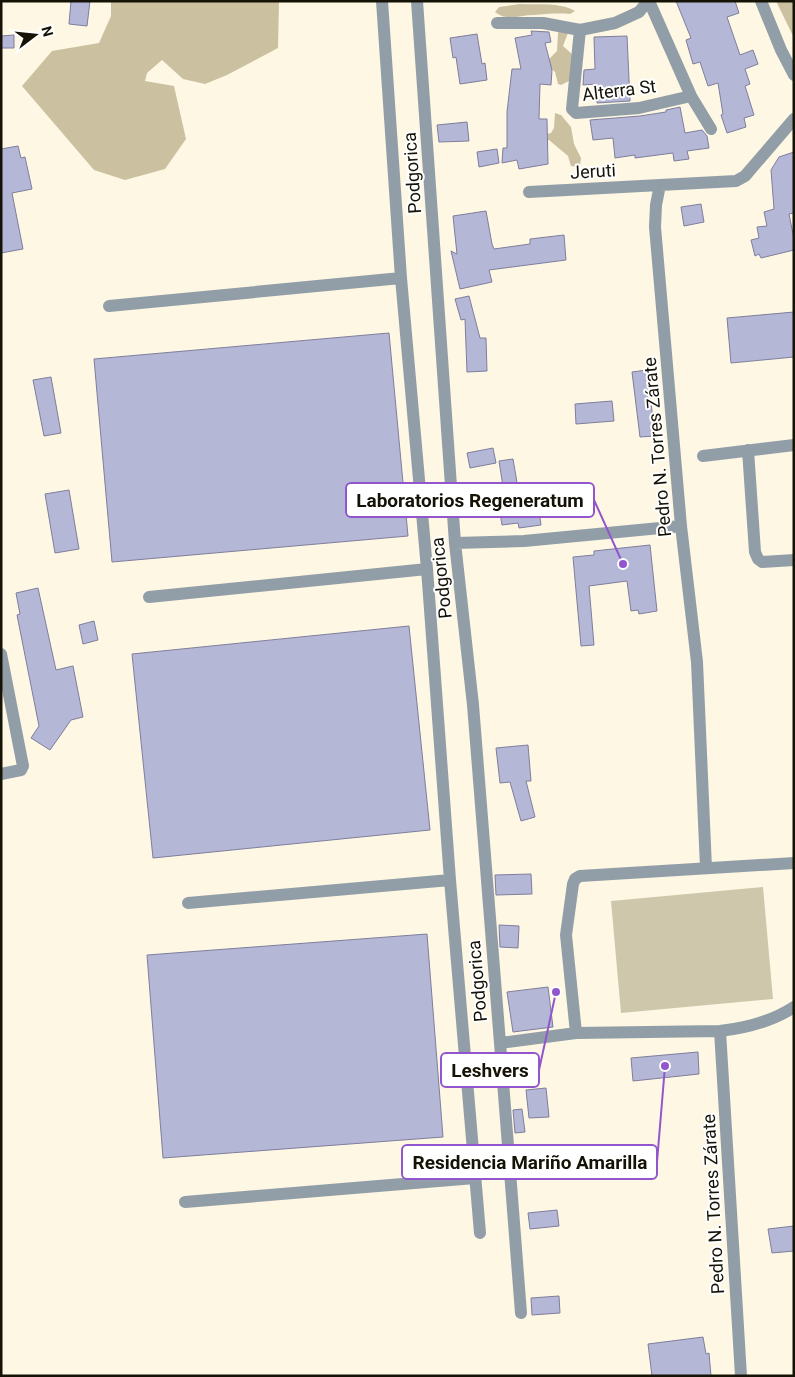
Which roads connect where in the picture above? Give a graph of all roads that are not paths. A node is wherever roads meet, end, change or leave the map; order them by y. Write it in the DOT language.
graph roads {
  1 [pos="382,1"];
  2 [pos="417,1"];
  3 [pos="649,1"];
  4 [pos="761,1"];
  5 [pos="497,23"];
  6 [pos="580,30"];
  7 [pos="794,75"];
  8 [pos="692,96"];
  9 [pos="794,119"];
  10 [pos="711,129"];
  11 [pos="660,185"];
  12 [pos="528,192"];
  13 [pos="401,278"];
  14 [pos="109,306"];
  15 [pos="794,446"];
  16 [pos="748,450"];
  17 [pos="703,456"];
  18 [pos="681,526"];
  19 [pos="455,543"];
  20 [pos="794,560"];
  21 [pos="427,569"];
  22 [pos="149,598"];
  23 [pos="1,654"];
  24 [pos="1,774"];
  25 [pos="794,864"];
  26 [pos="706,868"];
  27 [pos="450,880"];
  28 [pos="188,903"];
  29 [pos="794,1007"];
  30 [pos="720,1031"];
  31 [pos="576,1034"];
  32 [pos="500,1043"];
  33 [pos="475,1178"];
  34 [pos="185,1202"];
  35 [pos="480,1233"];
  36 [pos="521,1313"];
  37 [pos="741,1376"];
  1 -- 13 [label="street"];
  2 -- 19 [label="street, Podgorica"];
  3 -- 6 [label="street, Alterra St"];
  3 -- 8 [label="street, Alterra St"];
  4 -- 7 [label="street"];
  5 -- 6 [label="street, Alterra St"];
  6 -- 8 [label="street, Alterra St"];
  8 -- 10 [label="street, Alterra St"];
  9 -- 11 [label="street"];
  11 -- 12 [label="street, Jeruti"];
  11 -- 18 [label="street, Pedro N. Torres Zárate"];
  13 -- 14 [label="street"];
  13 -- 21 [label="street"];
  15 -- 16 [label="street"];
  16 -- 17 [label="street"];
  16 -- 20 [label="street"];
  18 -- 19 [label="street"];
  18 -- 26 [label="street, Pedro N. Torres Zárate"];
  19 -- 32 [label="street, Podgorica"];
  21 -- 22 [label="street"];
  21 -- 27 [label="street"];
  23 -- 24 [label="street"];
  25 -- 26 [label="street"];
  26 -- 31 [label="street"];
  27 -- 28 [label="street"];
  27 -- 33 [label="street"];
  29 -- 30 [label="street, Podgorica"];
  30 -- 31 [label="street, Podgorica"];
  30 -- 37 [label="street, Pedro N. Torres Zárate"];
  31 -- 32 [label="street, Podgorica"];
  32 -- 36 [label="street"];
  33 -- 34 [label="street"];
  33 -- 35 [label="street"];
}
